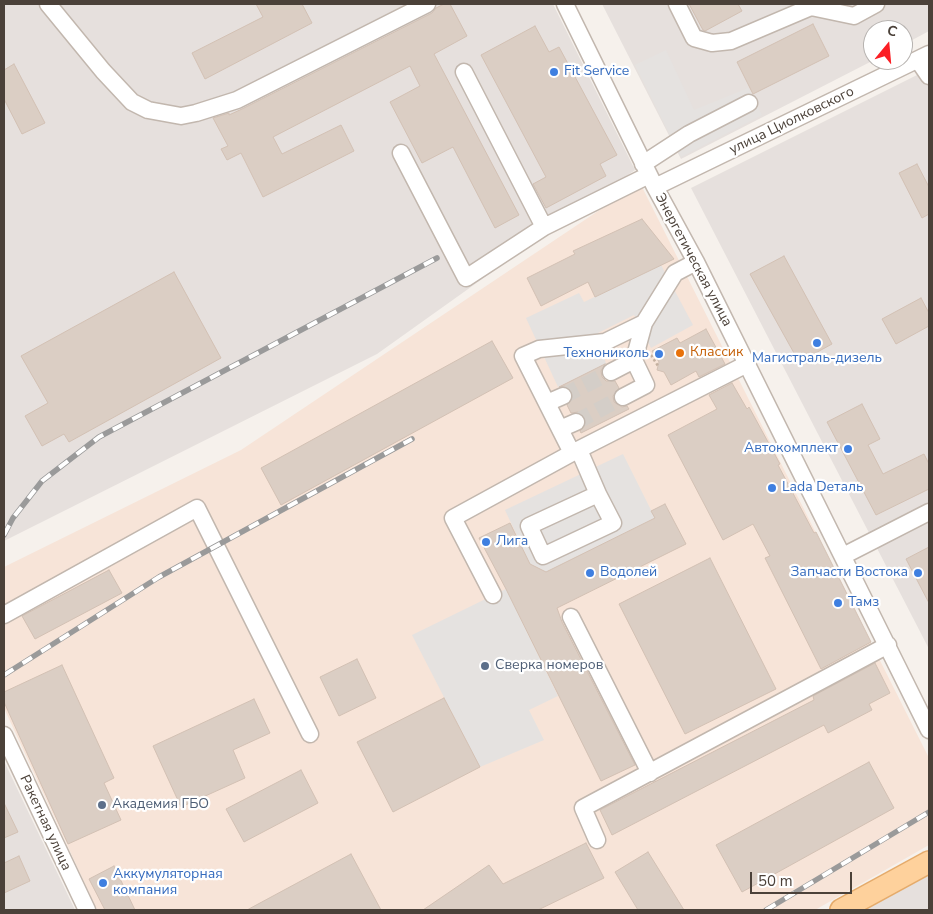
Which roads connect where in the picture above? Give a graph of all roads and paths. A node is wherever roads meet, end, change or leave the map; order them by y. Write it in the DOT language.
graph roads {
  1 [pos="48,4"];
  2 [pos="427,4"];
  3 [pos="564,4"];
  4 [pos="677,4"];
  5 [pos="876,4"];
  6 [pos="924,57"];
  7 [pos="464,72"];
  8 [pos="929,76"];
  9 [pos="749,103"];
  10 [pos="401,153"];
  11 [pos="649,175"];
  12 [pos="544,228"];
  13 [pos="696,262"];
  14 [pos="644,323"];
  15 [pos="634,360"];
  16 [pos="747,364"];
  17 [pos="610,372"];
  18 [pos="563,396"];
  19 [pos="623,397"];
  20 [pos="547,403"];
  21 [pos="576,422"];
  22 [pos="560,429"];
  23 [pos="575,452"];
  24 [pos="598,494"];
  25 [pos="929,512"];
  26 [pos="843,556"];
  27 [pos="493,595"];
  28 [pos="4,615"];
  29 [pos="571,617"];
  30 [pos="888,646"];
  31 [pos="925,709"];
  32 [pos="929,730"];
  33 [pos="310,734"];
  34 [pos="4,736"];
  35 [pos="650,773"];
  36 [pos="597,840"];
  37 [pos="929,862"];
  38 [pos="87,910"];
  39 [pos="841,910"];
  1 -- 2 [label="street"];
  3 -- 11 [label="street, Энергетическая улица"];
  4 -- 5 [label="street"];
  6 -- 8 [label="street"];
  6 -- 11 [label="street, улица Циолковского"];
  7 -- 12 [label="street"];
  9 -- 11 [label="street"];
  10 -- 12 [label="street"];
  11 -- 12 [label="street"];
  11 -- 13 [label="street, Энергетическая улица"];
  13 -- 14 [label="street"];
  13 -- 16 [label="street, Энергетическая улица"];
  14 -- 15 [label="street"];
  14 -- 20 [label="street"];
  15 -- 17 [label="street"];
  15 -- 19 [label="street"];
  16 -- 23 [label="street"];
  16 -- 26 [label="street, Энергетическая улица"];
  18 -- 20 [label="street"];
  20 -- 22 [label="street"];
  21 -- 22 [label="street"];
  22 -- 23 [label="street"];
  23 -- 24 [label="street"];
  23 -- 27 [label="street"];
  24 -- 24 [label="street"];
  25 -- 26 [label="street"];
  26 -- 30 [label="street, Энергетическая улица"];
  28 -- 33 [label="street"];
  29 -- 35 [label="street"];
  30 -- 31 [label="street, Энергетическая улица"];
  30 -- 35 [label="street"];
  31 -- 32 [label="street, Энергетическая улица"];
  34 -- 38 [label="street, Ракетная улица"];
  35 -- 36 [label="street"];
  37 -- 39 [label="main road"];
}
